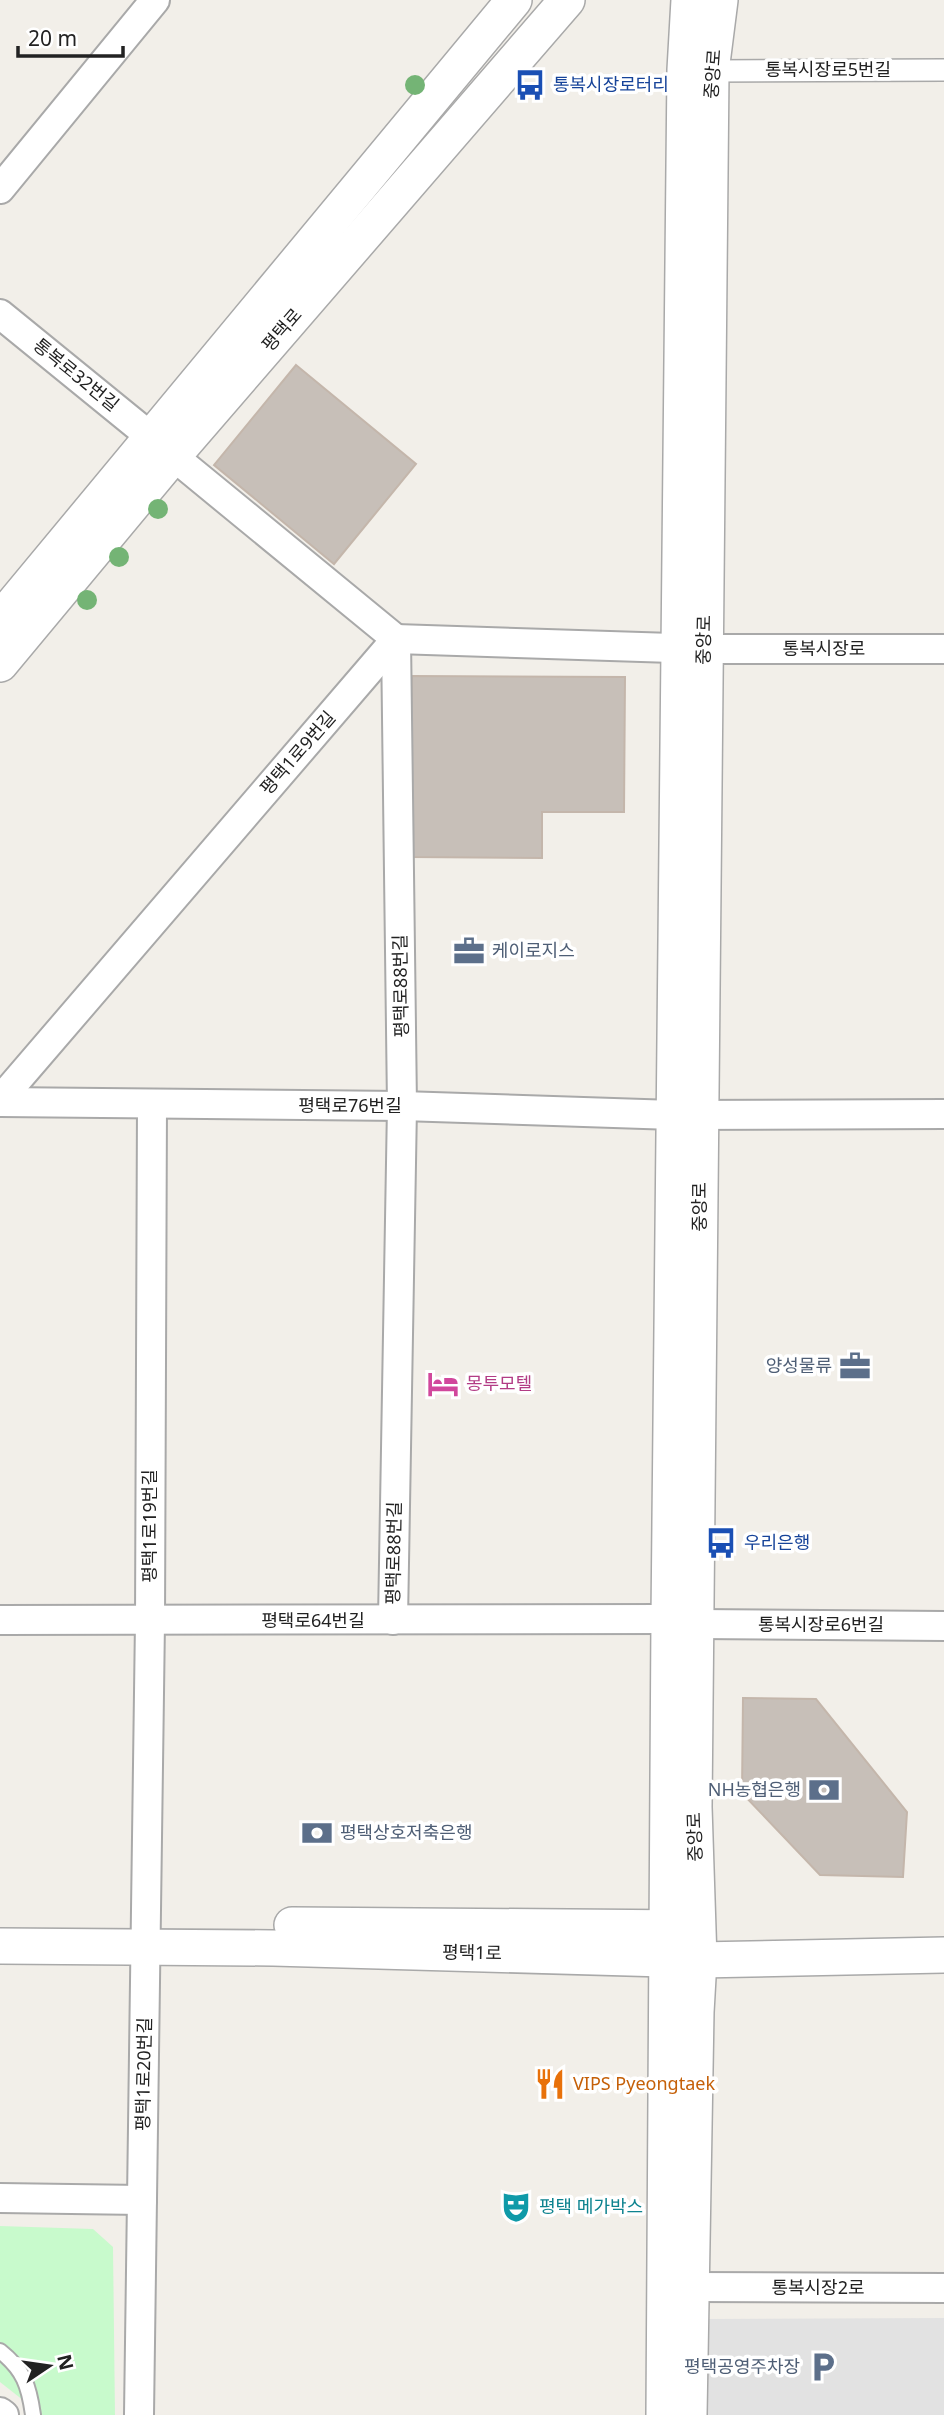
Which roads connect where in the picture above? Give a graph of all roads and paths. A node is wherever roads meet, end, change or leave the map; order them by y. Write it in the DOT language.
graph roads {
  1 [pos="155,0"];
  2 [pos="514,0"];
  3 [pos="567,0"];
  4 [pos="688,0"];
  5 [pos="720,0"];
  6 [pos="944,70"];
  7 [pos="711,71"];
  8 [pos="0,189"];
  9 [pos="0,314"];
  10 [pos="162,447"];
  11 [pos="0,620"];
  12 [pos="396,639"];
  13 [pos="692,648"];
  14 [pos="944,649"];
  15 [pos="0,664"];
  16 [pos="0,1101"];
  17 [pos="152,1104"];
  18 [pos="402,1106"];
  19 [pos="687,1114"];
  20 [pos="944,1114"];
  21 [pos="0,1620"];
  22 [pos="393,1620"];
  23 [pos="150,1621"];
  24 [pos="683,1622"];
  25 [pos="944,1626"];
  26 [pos="0,1923"];
  27 [pos="146,1936"];
  28 [pos="683,1943"];
  29 [pos="0,1946"];
  30 [pos="944,1955"];
  31 [pos="0,2197"];
  32 [pos="142,2200"];
  33 [pos="692,2287"];
  34 [pos="944,2288"];
  35 [pos="0,2351"];
  36 [pos="33,2415"];
  37 [pos="139,2415"];
  38 [pos="664,2415"];
  39 [pos="689,2415"];
  1 -- 8 [label="street"];
  2 -- 10 [label="street, 평택로"];
  3 -- 10 [label="street, 평택로"];
  4 -- 13 [label="street, 중앙로"];
  5 -- 7 [label="street, 중앙로"];
  6 -- 7 [label="street, 통복시장로5번길"];
  7 -- 13 [label="street, 중앙로"];
  9 -- 10 [label="street, 통복로32번길"];
  10 -- 11 [label="street, 평택로"];
  10 -- 12 [label="street"];
  10 -- 15 [label="street, 평택로"];
  12 -- 13 [label="street"];
  12 -- 16 [label="street, 평택1로9번길"];
  12 -- 18 [label="street, 평택로88번길"];
  13 -- 14 [label="street, 통복시장로"];
  13 -- 19 [label="street, 중앙로"];
  16 -- 17 [label="street, 평택로76번길"];
  17 -- 18 [label="street, 평택로76번길"];
  17 -- 23 [label="street, 평택1로19번길"];
  18 -- 19 [label="street, 평택로76번길"];
  18 -- 22 [label="street, 평택로88번길"];
  19 -- 20 [label="street"];
  19 -- 24 [label="street, 중앙로"];
  21 -- 23 [label="street, 평택로64번길"];
  22 -- 23 [label="street, 평택로64번길"];
  22 -- 24 [label="street, 평택로64번길"];
  23 -- 27 [label="street, 평택1로19번길"];
  24 -- 25 [label="street, 통복시장로6번길"];
  24 -- 28 [label="street, 중앙로"];
  26 -- 27 [label="street"];
  27 -- 28 [label="street"];
  27 -- 29 [label="street"];
  27 -- 32 [label="street, 평택1로20번길"];
  28 -- 30 [label="street"];
  28 -- 33 [label="street, 중앙로"];
  28 -- 38 [label="street, 중앙로"];
  31 -- 32 [label="street"];
  32 -- 37 [label="street, 평택1로20번길"];
  33 -- 34 [label="street, 통복시장2로"];
  33 -- 39 [label="street, 중앙로"];
  35 -- 36 [label="lane"];
}
